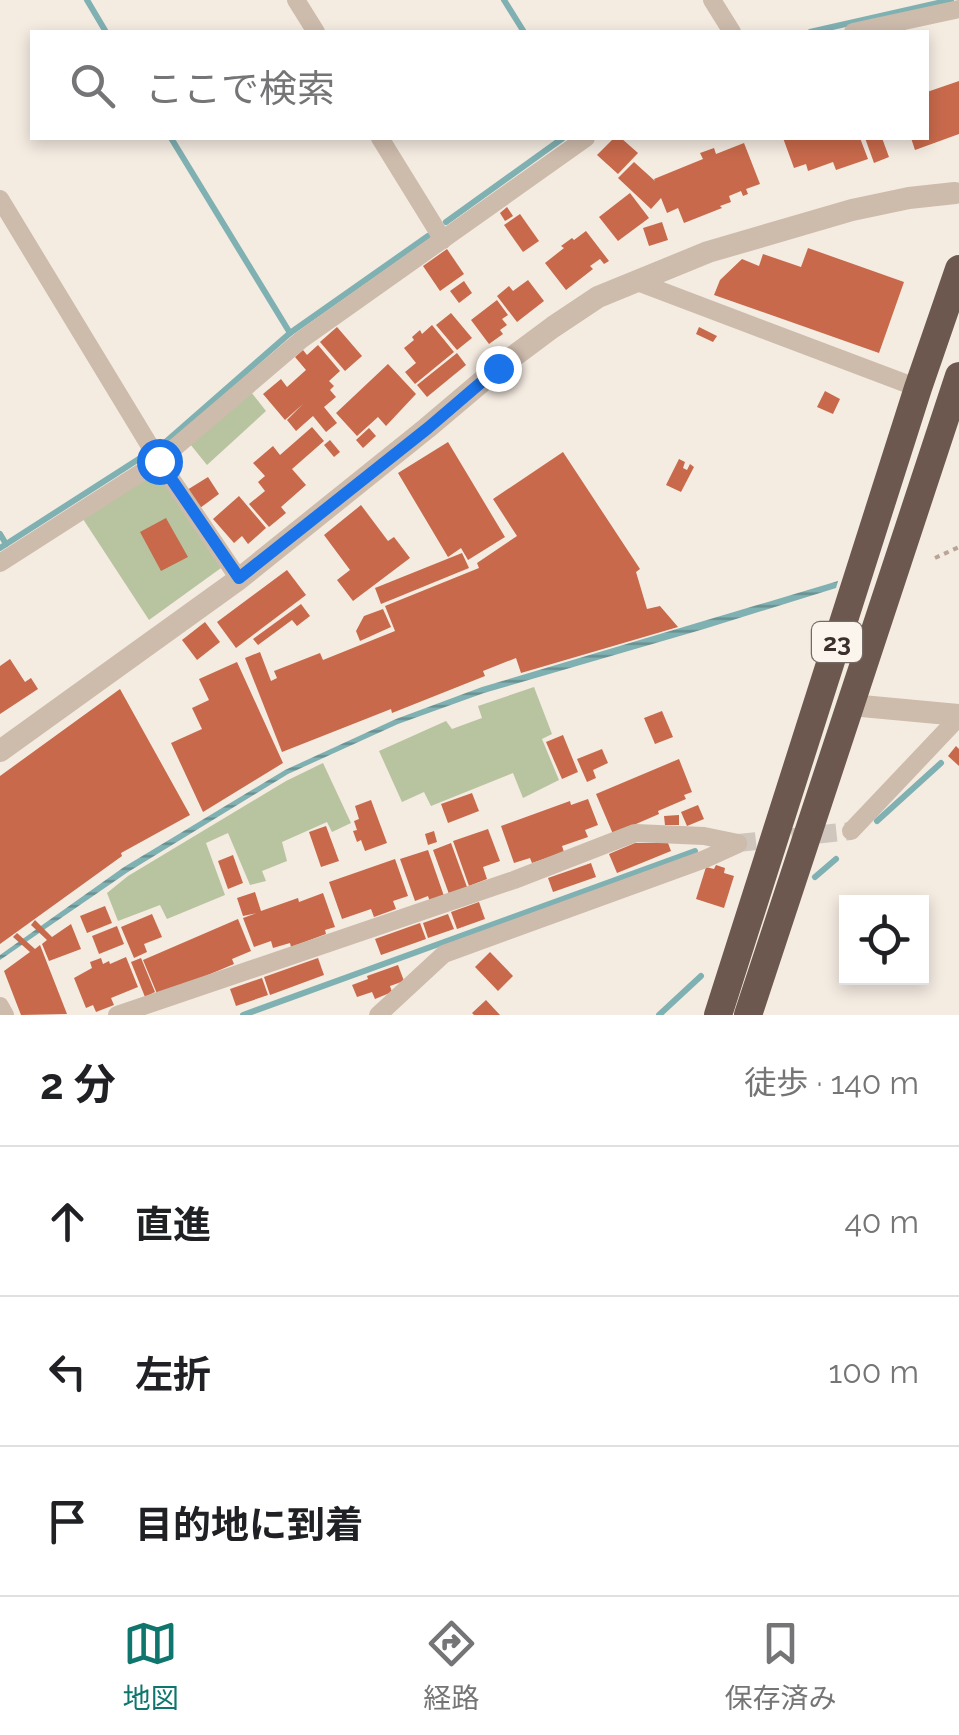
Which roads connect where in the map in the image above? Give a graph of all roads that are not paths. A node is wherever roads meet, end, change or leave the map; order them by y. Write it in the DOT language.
graph roads {
  1 [pos="296,0"];
  2 [pos="712,0"];
  3 [pos="959,9"];
  4 [pos="315,30"];
  5 [pos="731,30"];
  6 [pos="862,30"];
  7 [pos="381,140"];
  8 [pos="583,140"];
  9 [pos="956,193"];
  10 [pos="0,199"];
  11 [pos="442,240"];
  12 [pos="959,269"];
  13 [pos="635,281"];
  14 [pos="959,376"];
  15 [pos="918,388"];
  16 [pos="159,461"];
  17 [pos="0,563"];
  18 [pos="239,578"];
  19 [pos="851,705"];
  20 [pos="959,716"];
  21 [pos="0,751"];
  22 [pos="851,831"];
  23 [pos="0,1006"];
  24 [pos="139,1012"];
  25 [pos="5,1015"];
  26 [pos="117,1015"];
  27 [pos="378,1015"];
  28 [pos="718,1015"];
  29 [pos="748,1015"];
  1 -- 4 [label="street"];
  2 -- 5 [label="street"];
  3 -- 6 [label="street"];
  7 -- 11 [label="street"];
  8 -- 11 [label="street"];
  9 -- 13 [label="street"];
  10 -- 16 [label="street"];
  11 -- 16 [label="street"];
  12 -- 15 [label="highway, 23"];
  13 -- 15 [label="street"];
  13 -- 18 [label="street"];
  14 -- 19 [label="highway, 23"];
  15 -- 28 [label="highway, 23"];
  16 -- 17 [label="street"];
  16 -- 18 [label="street"];
  18 -- 21 [label="street"];
  19 -- 20 [label="street"];
  19 -- 29 [label="highway, 23"];
  20 -- 22 [label="street"];
  23 -- 25 [label="street"];
  24 -- 26 [label="street"];
  24 -- 27 [label="street"];
}
